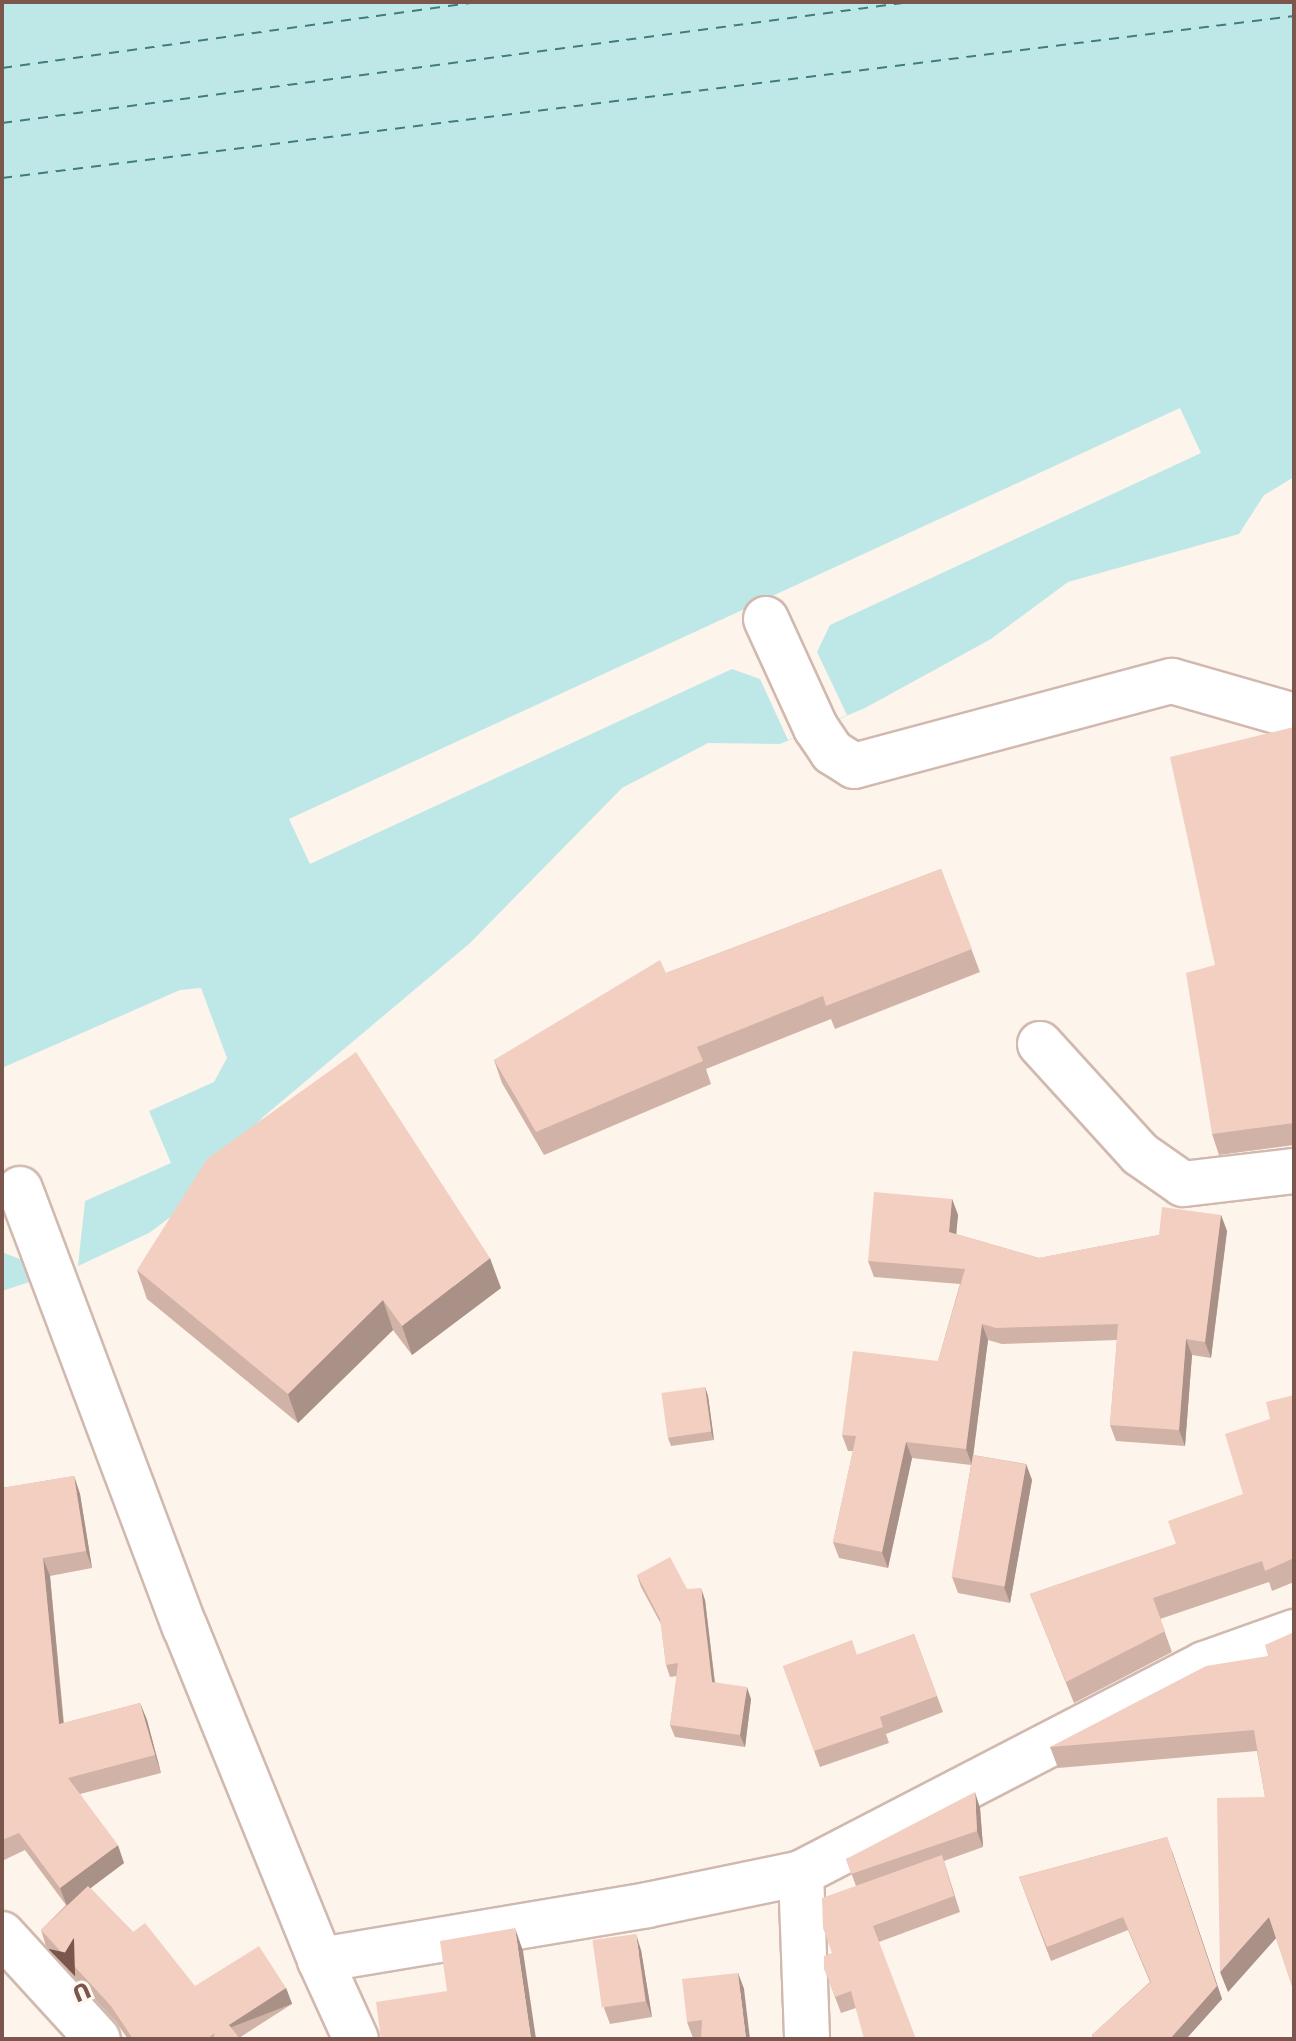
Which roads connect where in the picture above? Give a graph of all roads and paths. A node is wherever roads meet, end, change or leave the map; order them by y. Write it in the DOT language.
graph roads {
  1 [pos="766,619"];
  2 [pos="1294,716"];
  3 [pos="1040,1044"];
  4 [pos="1294,1171"];
  5 [pos="20,1189"];
  6 [pos="1294,1632"];
  7 [pos="801,1873"];
  8 [pos="8,1953"];
  9 [pos="320,1960"];
  10 [pos="98,2039"];
  11 [pos="356,2039"];
  12 [pos="807,2039"];
  1 -- 2 [label="street"];
  3 -- 4 [label="street"];
  5 -- 9 [label="street"];
  6 -- 7 [label="street"];
  7 -- 9 [label="street"];
  7 -- 12 [label="street"];
  8 -- 10 [label="street"];
  9 -- 11 [label="street"];
}
